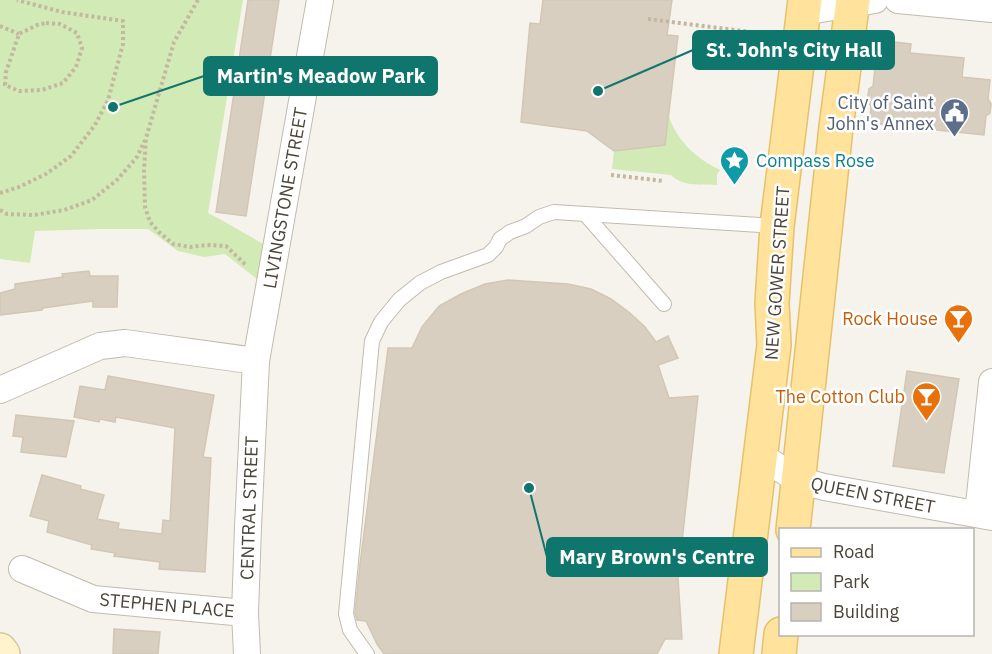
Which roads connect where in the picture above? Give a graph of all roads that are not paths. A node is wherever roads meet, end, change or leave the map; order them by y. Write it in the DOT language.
graph roads {
  1 [pos="320,0"];
  2 [pos="897,0"];
  3 [pos="860,1"];
  4 [pos="804,6"];
  5 [pos="992,9"];
  6 [pos="585,214"];
  7 [pos="777,226"];
  8 [pos="664,303"];
  9 [pos="256,362"];
  10 [pos="992,382"];
  11 [pos="0,390"];
  12 [pos="761,456"];
  13 [pos="798,480"];
  14 [pos="985,516"];
  15 [pos="793,528"];
  16 [pos="22,569"];
  17 [pos="245,613"];
  18 [pos="781,636"];
  19 [pos="0,650"];
  20 [pos="3,654"];
  21 [pos="246,654"];
  22 [pos="367,654"];
  23 [pos="736,654"];
  24 [pos="779,654"];
  1 -- 9 [label="street, LIVINGSTONE STREET"];
  2 -- 5 [label="street"];
  3 -- 4 [label="street"];
  3 -- 13 [label="main road"];
  4 -- 7 [label="main road, NEW GOWER STREET"];
  6 -- 7 [label="lane"];
  6 -- 8 [label="lane"];
  6 -- 22 [label="lane"];
  7 -- 12 [label="main road, NEW GOWER STREET"];
  9 -- 11 [label="street"];
  9 -- 17 [label="street, CENTRAL STREET"];
  10 -- 14 [label="street"];
  12 -- 13 [label="street, QUEEN STREET"];
  12 -- 23 [label="main road, NEW GOWER STREET"];
  13 -- 14 [label="street, QUEEN STREET"];
  13 -- 15 [label="main road"];
  16 -- 17 [label="street, STEPHEN PLACE"];
  17 -- 21 [label="street, CENTRAL STREET"];
  18 -- 24 [label="main road"];
  19 -- 20 [label="main road"];
}
